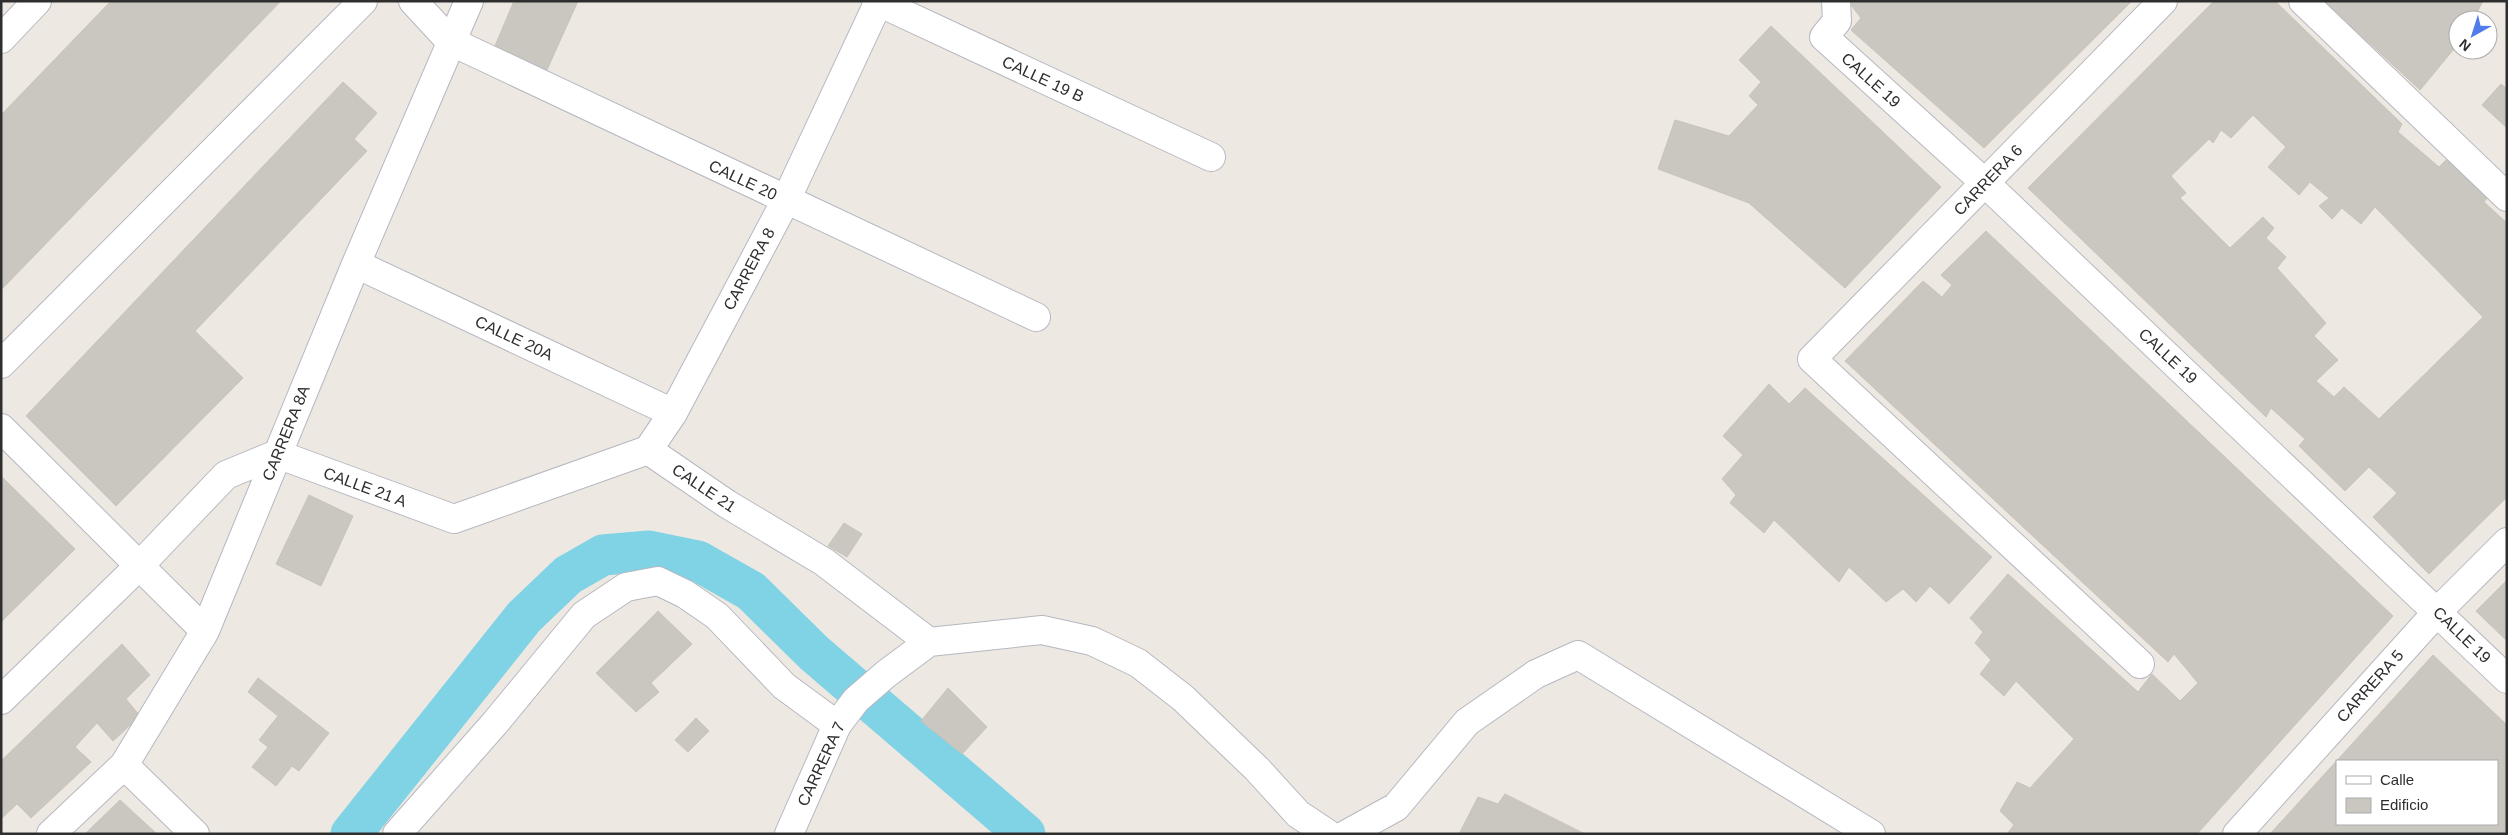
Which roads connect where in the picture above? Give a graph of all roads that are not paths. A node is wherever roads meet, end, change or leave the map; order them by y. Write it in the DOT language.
graph roads {
  1 [pos="37,1"];
  2 [pos="363,1"];
  3 [pos="413,1"];
  4 [pos="469,1"];
  5 [pos="1836,1"];
  6 [pos="2163,1"];
  7 [pos="2303,1"];
  8 [pos="878,2"];
  9 [pos="1,38"];
  10 [pos="450,41"];
  11 [pos="1211,157"];
  12 [pos="1985,183"];
  13 [pos="2507,197"];
  14 [pos="786,200"];
  15 [pos="356,264"];
  16 [pos="1036,317"];
  17 [pos="1,364"];
  18 [pos="672,413"];
  19 [pos="1,428"];
  20 [pos="648,450"];
  21 [pos="277,454"];
  22 [pos="2507,542"];
  23 [pos="139,566"];
  24 [pos="2438,611"];
  25 [pos="205,631"];
  26 [pos="929,642"];
  27 [pos="2140,664"];
  28 [pos="2507,679"];
  29 [pos="1,700"];
  30 [pos="837,725"];
  31 [pos="124,765"];
  32 [pos="50,834"];
  33 [pos="195,834"];
  34 [pos="397,834"];
  35 [pos="789,834"];
  36 [pos="1328,834"];
  37 [pos="1347,834"];
  38 [pos="1870,834"];
  39 [pos="2236,834"];
  1 -- 9 [label="street"];
  2 -- 17 [label="street"];
  3 -- 10 [label="street"];
  4 -- 10 [label="street, CARRERA 8A"];
  5 -- 12 [label="street, CALLE 19"];
  6 -- 12 [label="street, CARRERA 6"];
  7 -- 13 [label="street"];
  8 -- 11 [label="street, CALLE 19 B"];
  8 -- 14 [label="street, CARRERA 8"];
  10 -- 14 [label="street, CALLE 20"];
  10 -- 15 [label="street, CARRERA 8A"];
  12 -- 24 [label="street, CALLE 19"];
  12 -- 27 [label="street, CARRERA 6"];
  14 -- 16 [label="street, CALLE 20"];
  14 -- 18 [label="street, CARRERA 8"];
  15 -- 18 [label="street, CALLE 20A"];
  15 -- 21 [label="street, CARRERA 8A"];
  18 -- 20 [label="street, CARRERA 8"];
  19 -- 23 [label="street"];
  20 -- 21 [label="street, CALLE 21 A"];
  20 -- 26 [label="street, CALLE 21"];
  21 -- 23 [label="street"];
  21 -- 25 [label="street, CARRERA 8A"];
  22 -- 24 [label="street, CARRERA 5"];
  23 -- 25 [label="street"];
  23 -- 29 [label="street"];
  24 -- 28 [label="street, CALLE 19"];
  24 -- 39 [label="street, CARRERA 5"];
  25 -- 31 [label="street, CARRERA 8A"];
  26 -- 30 [label="street, CARRERA 7"];
  26 -- 36 [label="street"];
  30 -- 34 [label="street"];
  30 -- 35 [label="street, CARRERA 7"];
  31 -- 32 [label="street, CARRERA 8A"];
  31 -- 33 [label="street"];
  37 -- 38 [label="street"];
}
